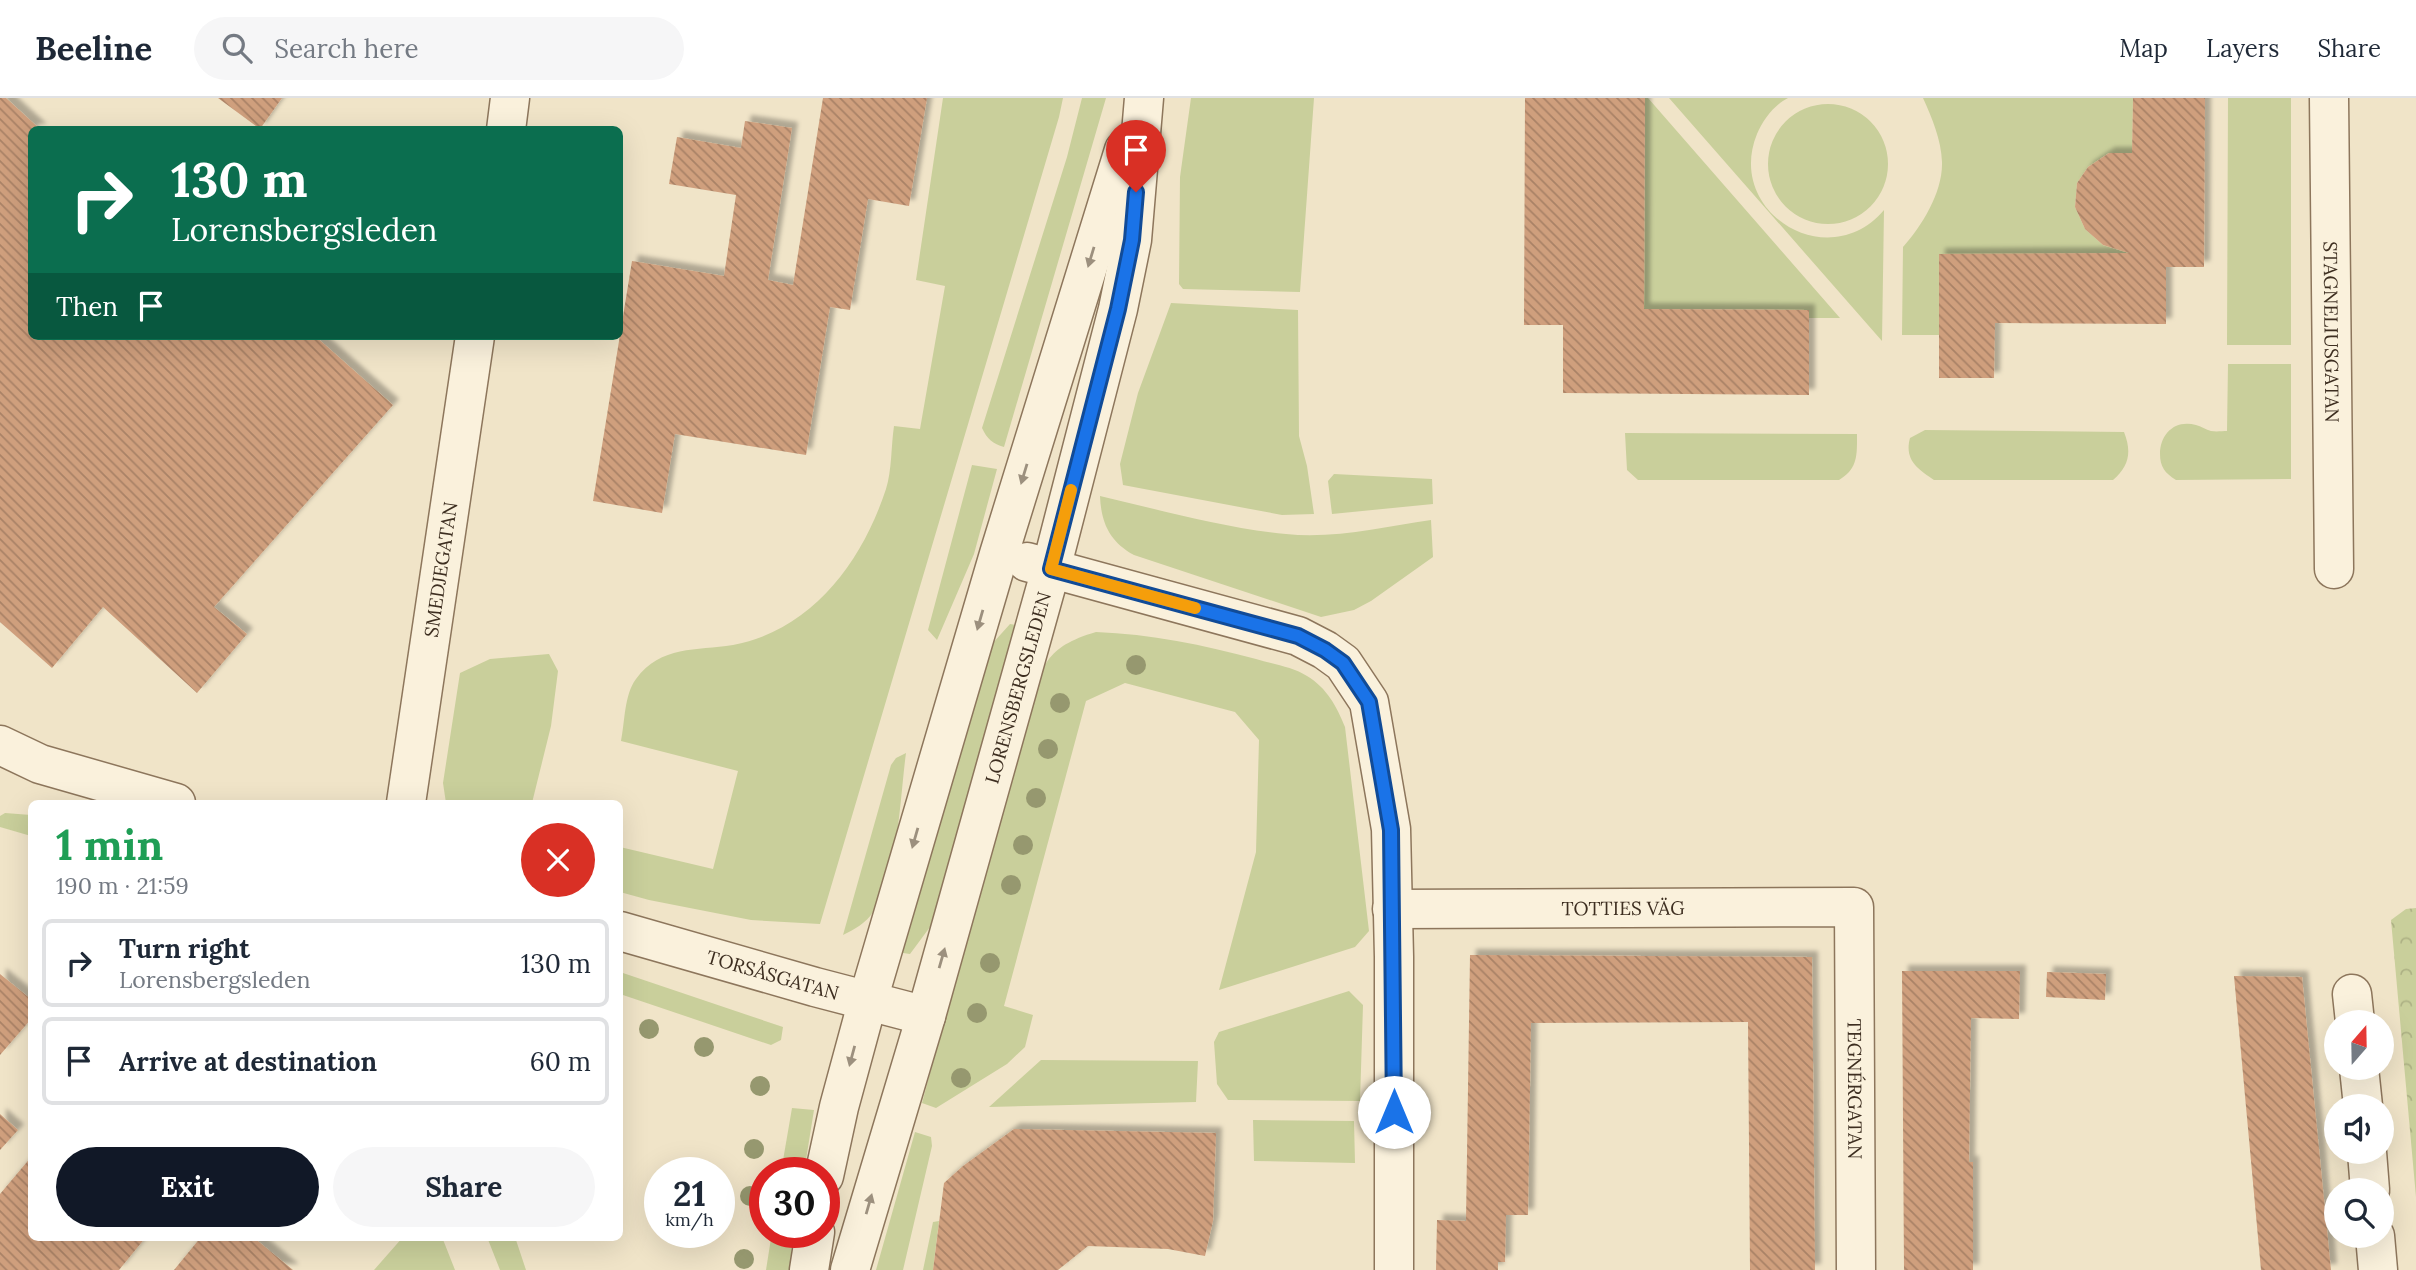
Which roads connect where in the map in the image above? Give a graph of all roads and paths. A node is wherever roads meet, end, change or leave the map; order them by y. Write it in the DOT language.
graph roads {
  1 [pos="510,98"];
  2 [pos="1142,98"];
  3 [pos="2329,98"];
  4 [pos="506,126"];
  5 [pos="474,340"];
  6 [pos="999,554"];
  7 [pos="1051,569"];
  8 [pos="2334,569"];
  9 [pos="0,745"];
  10 [pos="166,800"];
  11 [pos="406,800"];
  12 [pos="1854,907"];
  13 [pos="1392,908"];
  14 [pos="623,932"];
  15 [pos="868,1000"];
  16 [pos="926,1016"];
  17 [pos="828,1157"];
  18 [pos="812,1248"];
  19 [pos="2376,1248"];
  20 [pos="809,1270"];
  21 [pos="850,1270"];
  22 [pos="1394,1270"];
  23 [pos="1856,1270"];
  24 [pos="2378,1270"];
  1 -- 4 [label="street"];
  2 -- 6 [label="street, LORENSBERGSLEDEN, one-way"];
  2 -- 7 [label="street, LORENSBERGSLEDEN"];
  3 -- 8 [label="street, STAGNELIUSGATAN"];
  5 -- 11 [label="street, SMEDJEGATAN"];
  6 -- 7 [label="street"];
  6 -- 15 [label="street, LORENSBERGSLEDEN, one-way"];
  7 -- 13 [label="street"];
  16 -- 7 [label="street, LORENSBERGSLEDEN, one-way"];
  9 -- 10 [label="street"];
  12 -- 13 [label="street, TOTTIES VÄG"];
  12 -- 23 [label="street, TEGNÉRGATAN"];
  13 -- 22 [label="street"];
  14 -- 15 [label="street, TORSÅSGATAN"];
  15 -- 16 [label="street, TORSÅSGATAN"];
  15 -- 17 [label="street, LORENSBERGSLEDEN, one-way"];
  21 -- 16 [label="street, LORENSBERGSLEDEN, one-way"];
  18 -- 20 [label="street"];
  19 -- 24 [label="street"];
}
